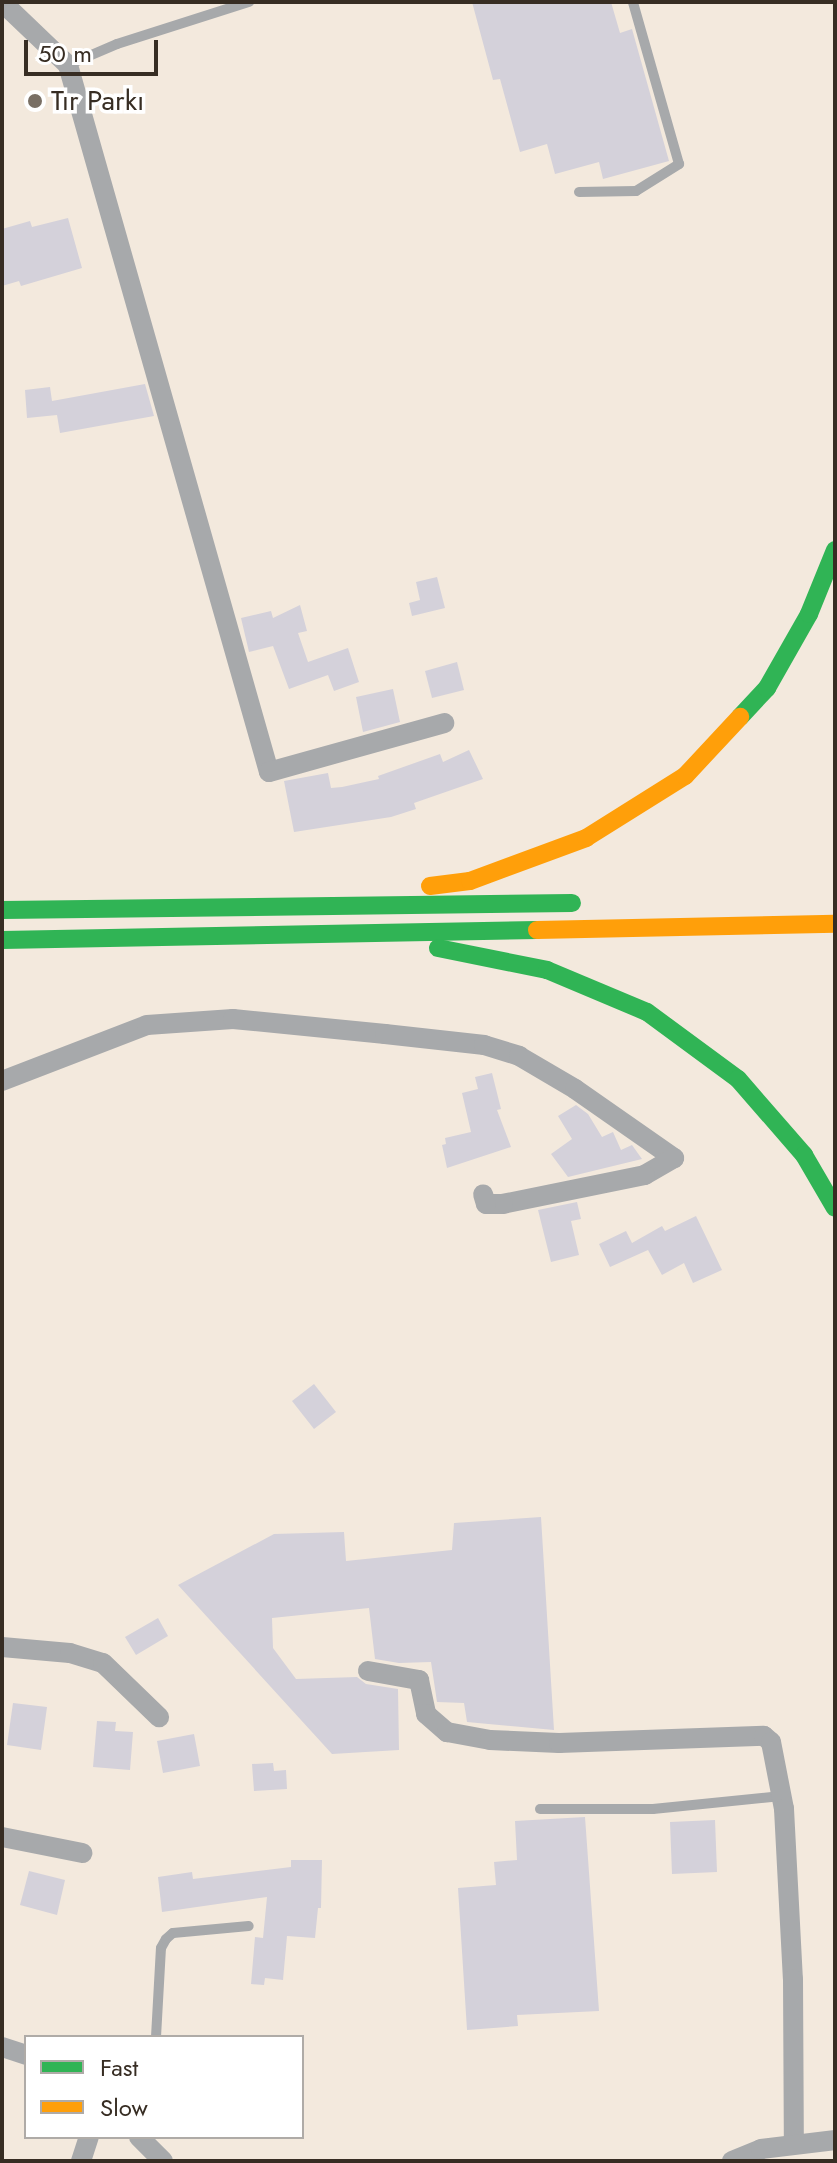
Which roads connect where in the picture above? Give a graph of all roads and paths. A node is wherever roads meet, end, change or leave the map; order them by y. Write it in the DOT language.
graph roads {
  1 [pos="2,2"];
  2 [pos="249,2"];
  3 [pos="633,2"];
  4 [pos="68,65"];
  5 [pos="579,192"];
  6 [pos="835,550"];
  7 [pos="444,723"];
  8 [pos="585,903"];
  9 [pos="304,905"];
  10 [pos="2,910"];
  11 [pos="835,924"];
  12 [pos="316,934"];
  13 [pos="2,940"];
  14 [pos="2,1081"];
  15 [pos="483,1194"];
  16 [pos="835,1208"];
  17 [pos="2,1647"];
  18 [pos="368,1671"];
  19 [pos="159,1717"];
  20 [pos="781,1796"];
  21 [pos="540,1809"];
  22 [pos="2,1837"];
  23 [pos="82,1853"];
  24 [pos="249,1926"];
  25 [pos="156,2035"];
  26 [pos="2,2047"];
  27 [pos="24,2054"];
  28 [pos="88,2139"];
  29 [pos="141,2139"];
  30 [pos="835,2140"];
  31 [pos="801,2149"];
  32 [pos="81,2161"];
  33 [pos="163,2161"];
  34 [pos="732,2161"];
  1 -- 4 [label="street"];
  2 -- 4 [label="lane"];
  3 -- 5 [label="lane"];
  4 -- 7 [label="street"];
  6 -- 9 [label="highway"];
  8 -- 9 [label="highway"];
  9 -- 10 [label="highway"];
  11 -- 12 [label="highway"];
  12 -- 13 [label="highway"];
  12 -- 16 [label="highway"];
  14 -- 15 [label="street"];
  17 -- 19 [label="street"];
  18 -- 20 [label="street"];
  20 -- 21 [label="lane"];
  20 -- 31 [label="street"];
  22 -- 23 [label="street"];
  24 -- 25 [label="lane"];
  26 -- 27 [label="street"];
  28 -- 32 [label="street"];
  29 -- 33 [label="street"];
  30 -- 31 [label="street"];
  31 -- 34 [label="street"];
}
